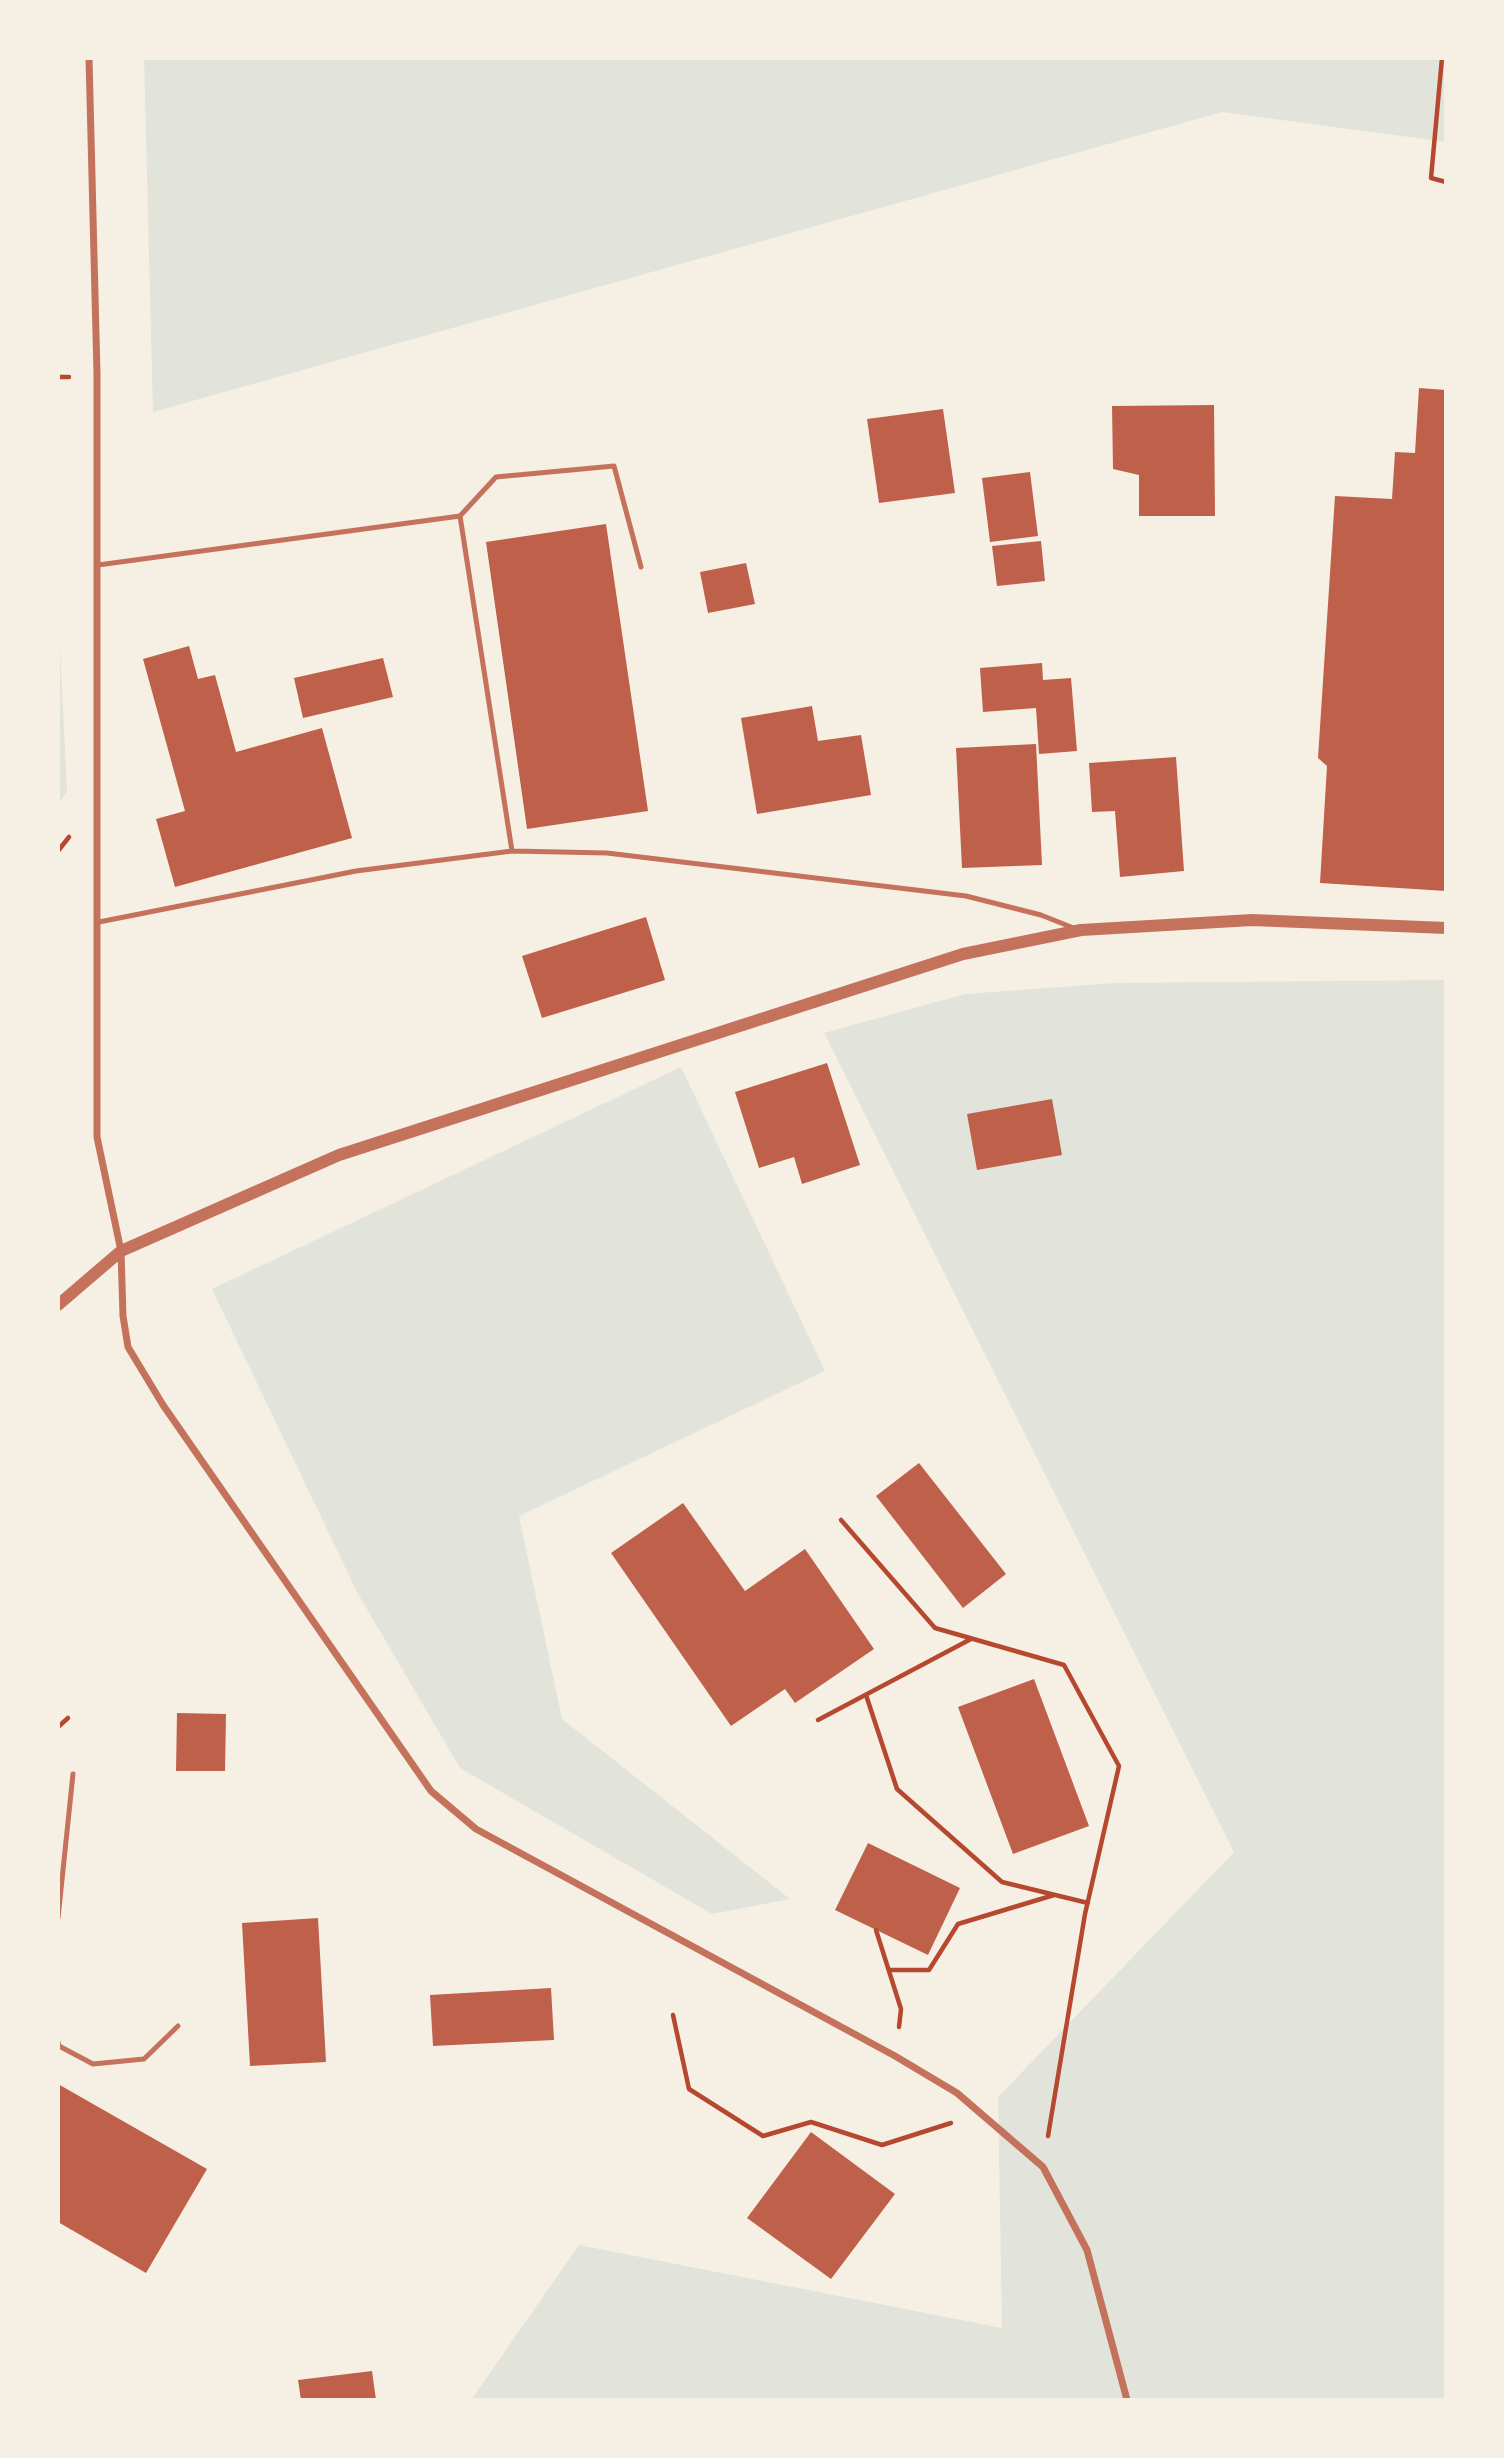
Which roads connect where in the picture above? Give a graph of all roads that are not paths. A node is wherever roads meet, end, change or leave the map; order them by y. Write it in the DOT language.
graph roads {
  1 [pos="89,58"];
  2 [pos="460,516"];
  3 [pos="98,565"];
  4 [pos="641,567"];
  5 [pos="512,850"];
  6 [pos="99,922"];
  7 [pos="1446,928"];
  8 [pos="1081,930"];
  9 [pos="121,1251"];
  10 [pos="58,1305"];
  11 [pos="73,1774"];
  12 [pos="58,1919"];
  13 [pos="178,2026"];
  14 [pos="58,2042"];
  15 [pos="1127,2400"];
  1 -- 3 [label="street"];
  2 -- 3 [label="lane"];
  2 -- 4 [label="lane"];
  2 -- 5 [label="lane"];
  3 -- 6 [label="street"];
  5 -- 6 [label="lane"];
  5 -- 8 [label="lane"];
  6 -- 9 [label="street"];
  7 -- 8 [label="street"];
  8 -- 9 [label="street"];
  9 -- 10 [label="street"];
  9 -- 15 [label="street"];
  11 -- 12 [label="lane"];
  13 -- 14 [label="lane"];
}
